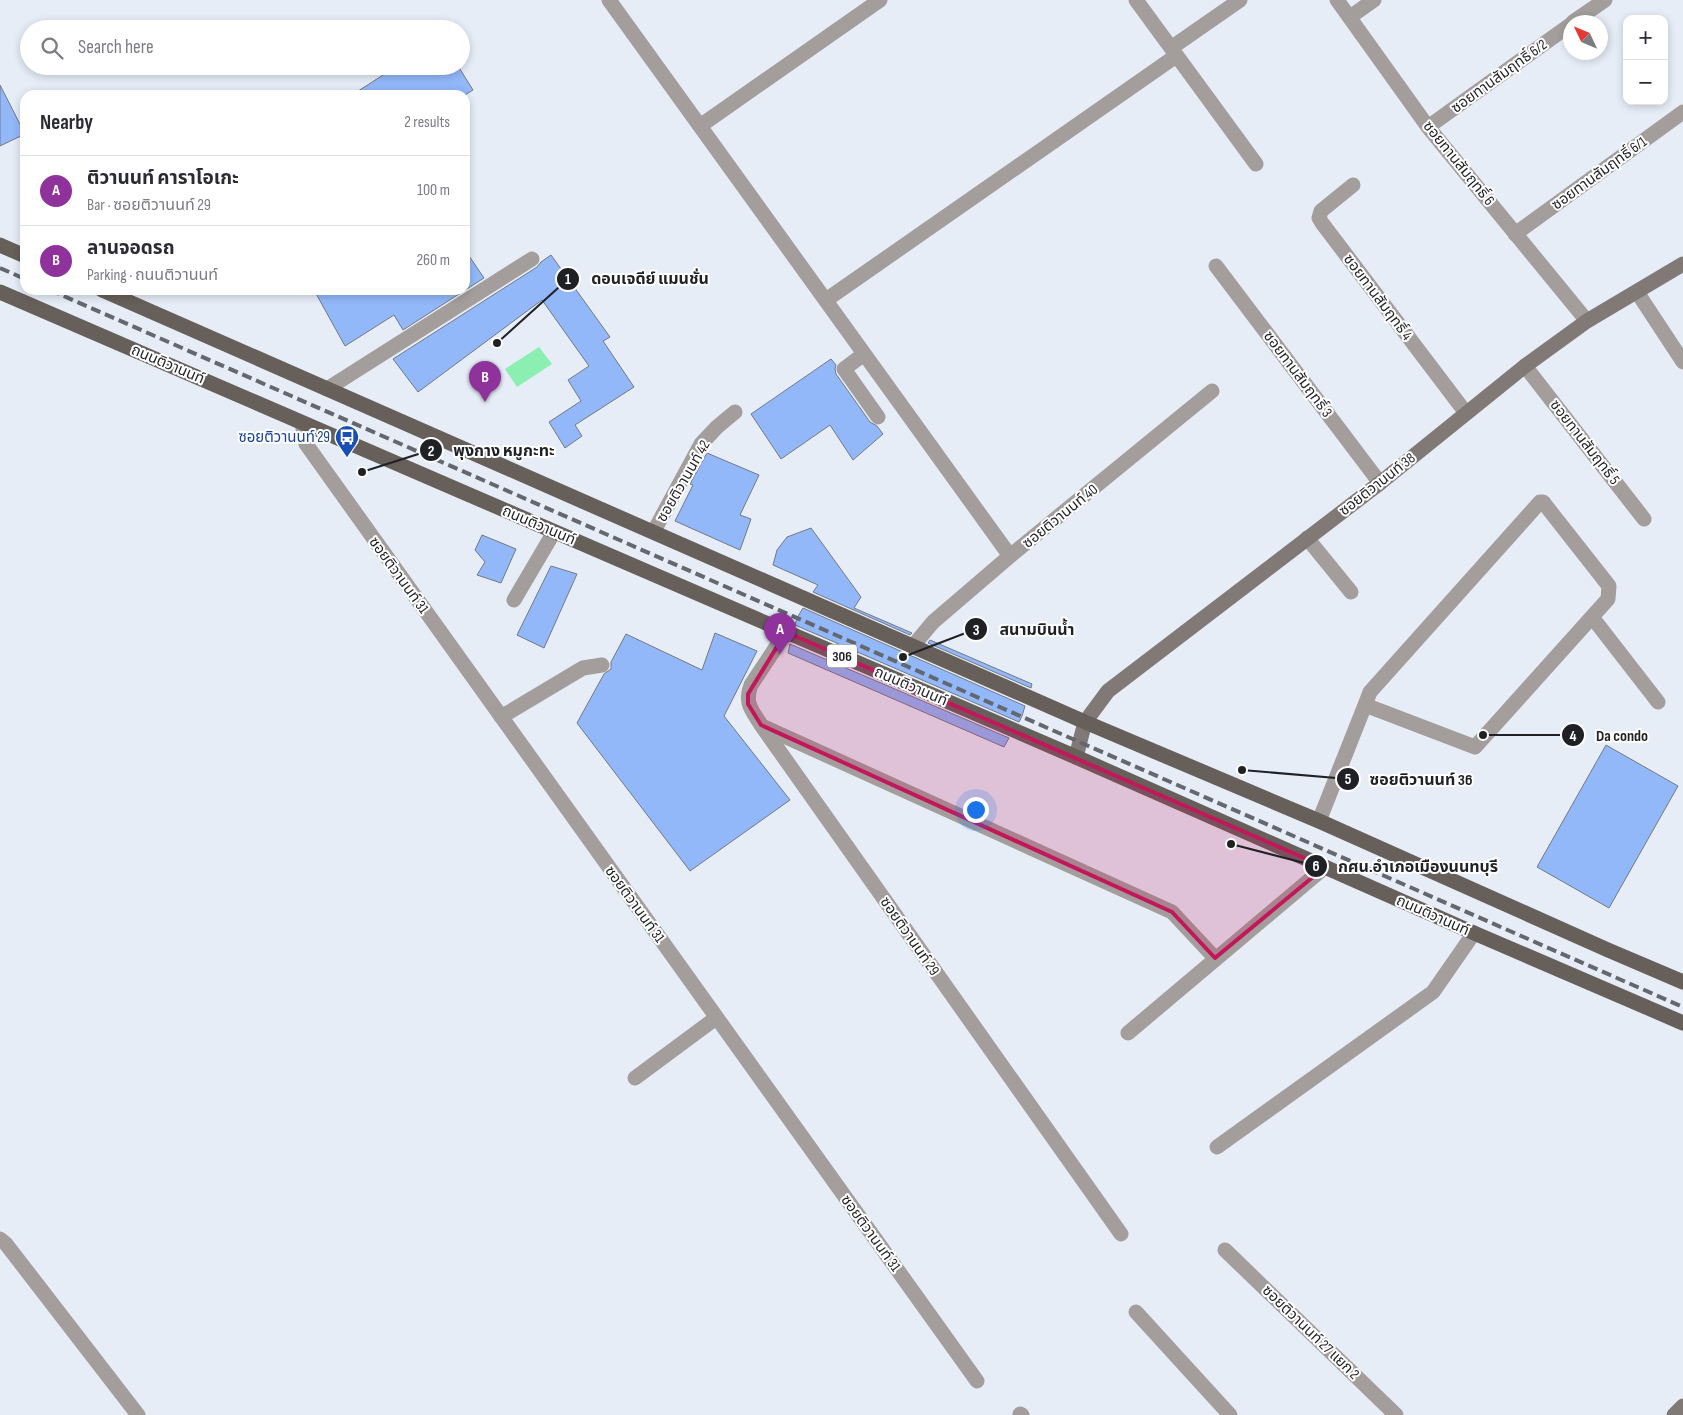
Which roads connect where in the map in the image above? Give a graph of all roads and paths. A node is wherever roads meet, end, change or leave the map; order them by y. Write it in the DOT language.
graph roads {
  1 [pos="609,0"];
  2 [pos="880,0"];
  3 [pos="1136,0"];
  4 [pos="1240,0"];
  5 [pos="1337,0"];
  6 [pos="1374,0"];
  7 [pos="1605,0"];
  8 [pos="1584,15"];
  9 [pos="1350,17"];
  10 [pos="1563,30"];
  11 [pos="1174,52"];
  12 [pos="1683,112"];
  13 [pos="700,126"];
  14 [pos="1428,127"];
  15 [pos="1256,164"];
  16 [pos="1353,185"];
  17 [pos="1515,234"];
  18 [pos="0,245"];
  19 [pos="20,254"];
  20 [pos="532,259"];
  21 [pos="1683,264"];
  22 [pos="1216,266"];
  23 [pos="0,292"];
  24 [pos="1637,292"];
  25 [pos="113,295"];
  26 [pos="826,300"];
  27 [pos="1587,321"];
  28 [pos="864,354"];
  29 [pos="1683,362"];
  30 [pos="1525,366"];
  31 [pos="327,389"];
  32 [pos="1212,391"];
  33 [pos="736,412"];
  34 [pos="1466,413"];
  35 [pos="878,417"];
  36 [pos="302,423"];
  37 [pos="1380,483"];
  38 [pos="1644,519"];
  39 [pos="654,531"];
  40 [pos="554,532"];
  41 [pos="1307,538"];
  42 [pos="1010,556"];
  43 [pos="1350,592"];
  44 [pos="514,600"];
  45 [pos="1592,617"];
  46 [pos="786,632"];
  47 [pos="913,646"];
  48 [pos="602,665"];
  49 [pos="1658,702"];
  50 [pos="1365,705"];
  51 [pos="501,716"];
  52 [pos="1086,722"];
  53 [pos="760,725"];
  54 [pos="1076,757"];
  55 [pos="1319,821"];
  56 [pos="1325,867"];
  57 [pos="1474,933"];
  58 [pos="1215,958"];
  59 [pos="1683,982"];
  60 [pos="716,1018"];
  61 [pos="1683,1024"];
  62 [pos="1128,1032"];
  63 [pos="635,1078"];
  64 [pos="1217,1146"];
  65 [pos="1121,1234"];
  66 [pos="0,1239"];
  67 [pos="1225,1250"];
  68 [pos="1136,1312"];
  69 [pos="977,1381"];
  70 [pos="1683,1407"];
  71 [pos="138,1415"];
  72 [pos="1230,1415"];
  73 [pos="1396,1415"];
  74 [pos="1674,1415"];
  1 -- 13 [label="street"];
  2 -- 13 [label="street"];
  3 -- 11 [label="street"];
  4 -- 11 [label="street"];
  5 -- 9 [label="street, ซอยทานสัมฤทธิ์ 6"];
  6 -- 9 [label="street"];
  7 -- 8 [label="street, ซอยทานสัมฤทธิ์ 6/2"];
  9 -- 14 [label="street, ซอยทานสัมฤทธิ์ 6"];
  10 -- 14 [label="street, ซอยทานสัมฤทธิ์ 6/2"];
  11 -- 15 [label="street"];
  11 -- 26 [label="street"];
  12 -- 17 [label="street, ซอยทานสัมฤทธิ์ 6/1"];
  13 -- 26 [label="street"];
  14 -- 17 [label="street, ซอยทานสัมฤทธิ์ 6"];
  16 -- 34 [label="street, ซอยทานสัมฤทธิ์ 4"];
  17 -- 27 [label="street, ซอยทานสัมฤทธิ์ 6"];
  18 -- 19 [label="main road"];
  20 -- 31 [label="street"];
  21 -- 24 [label="street, ซอยติวานนท์ 38"];
  22 -- 37 [label="street, ซอยทานสัมฤทธิ์ 3"];
  23 -- 36 [label="main road, ถนนติวานนท์ / 306"];
  24 -- 27 [label="street, ซอยติวานนท์ 38"];
  24 -- 29 [label="street"];
  25 -- 31 [label="main road, 306"];
  26 -- 28 [label="street"];
  27 -- 30 [label="street, ซอยติวานนท์ 38"];
  28 -- 35 [label="street"];
  28 -- 42 [label="street"];
  30 -- 34 [label="street, ซอยติวานนท์ 38"];
  30 -- 38 [label="street, ซอยทานสัมฤทธิ์ 5"];
  31 -- 39 [label="main road, 306"];
  32 -- 42 [label="street, ซอยติวานนท์ 40"];
  33 -- 39 [label="street, ซอยติวานนท์ 42"];
  34 -- 37 [label="street, ซอยติวานนท์ 38"];
  36 -- 40 [label="main road, ถนนติวานนท์ / 306"];
  36 -- 51 [label="street, ซอยติวานนท์ 31"];
  37 -- 41 [label="street, ซอยติวานนท์ 38"];
  39 -- 47 [label="main road, 306"];
  40 -- 44 [label="street"];
  40 -- 46 [label="main road, ถนนติวานนท์ / 306"];
  41 -- 43 [label="street"];
  41 -- 52 [label="street, ซอยติวานนท์ 38"];
  42 -- 47 [label="street, ซอยติวานนท์ 40"];
  45 -- 49 [label="street"];
  45 -- 50 [label="street"];
  45 -- 50 [label="street"];
  46 -- 53 [label="street, ซอยติวานนท์ 29"];
  46 -- 54 [label="main road, ถนนติวานนท์ / 306"];
  47 -- 52 [label="main road, 306"];
  48 -- 51 [label="street"];
  50 -- 55 [label="street"];
  51 -- 60 [label="street, ซอยติวานนท์ 31"];
  52 -- 54 [label="street, ซอยติวานนท์ 38"];
  52 -- 55 [label="main road, 306"];
  53 -- 58 [label="street"];
  53 -- 65 [label="street, ซอยติวานนท์ 29"];
  54 -- 56 [label="main road, ถนนติวานนท์ / 306"];
  55 -- 59 [label="main road, 306"];
  56 -- 57 [label="main road, ถนนติวานนท์ / 306"];
  56 -- 58 [label="street"];
  57 -- 61 [label="main road, ถนนติวานนท์ / 306"];
  57 -- 64 [label="street"];
  58 -- 62 [label="street"];
  60 -- 63 [label="street"];
  60 -- 69 [label="street, ซอยติวานนท์ 31"];
  66 -- 71 [label="street"];
  67 -- 73 [label="street, ซอยติวานนท์ 27 แยก 2"];
  68 -- 72 [label="street"];
  70 -- 74 [label="street"];
}
